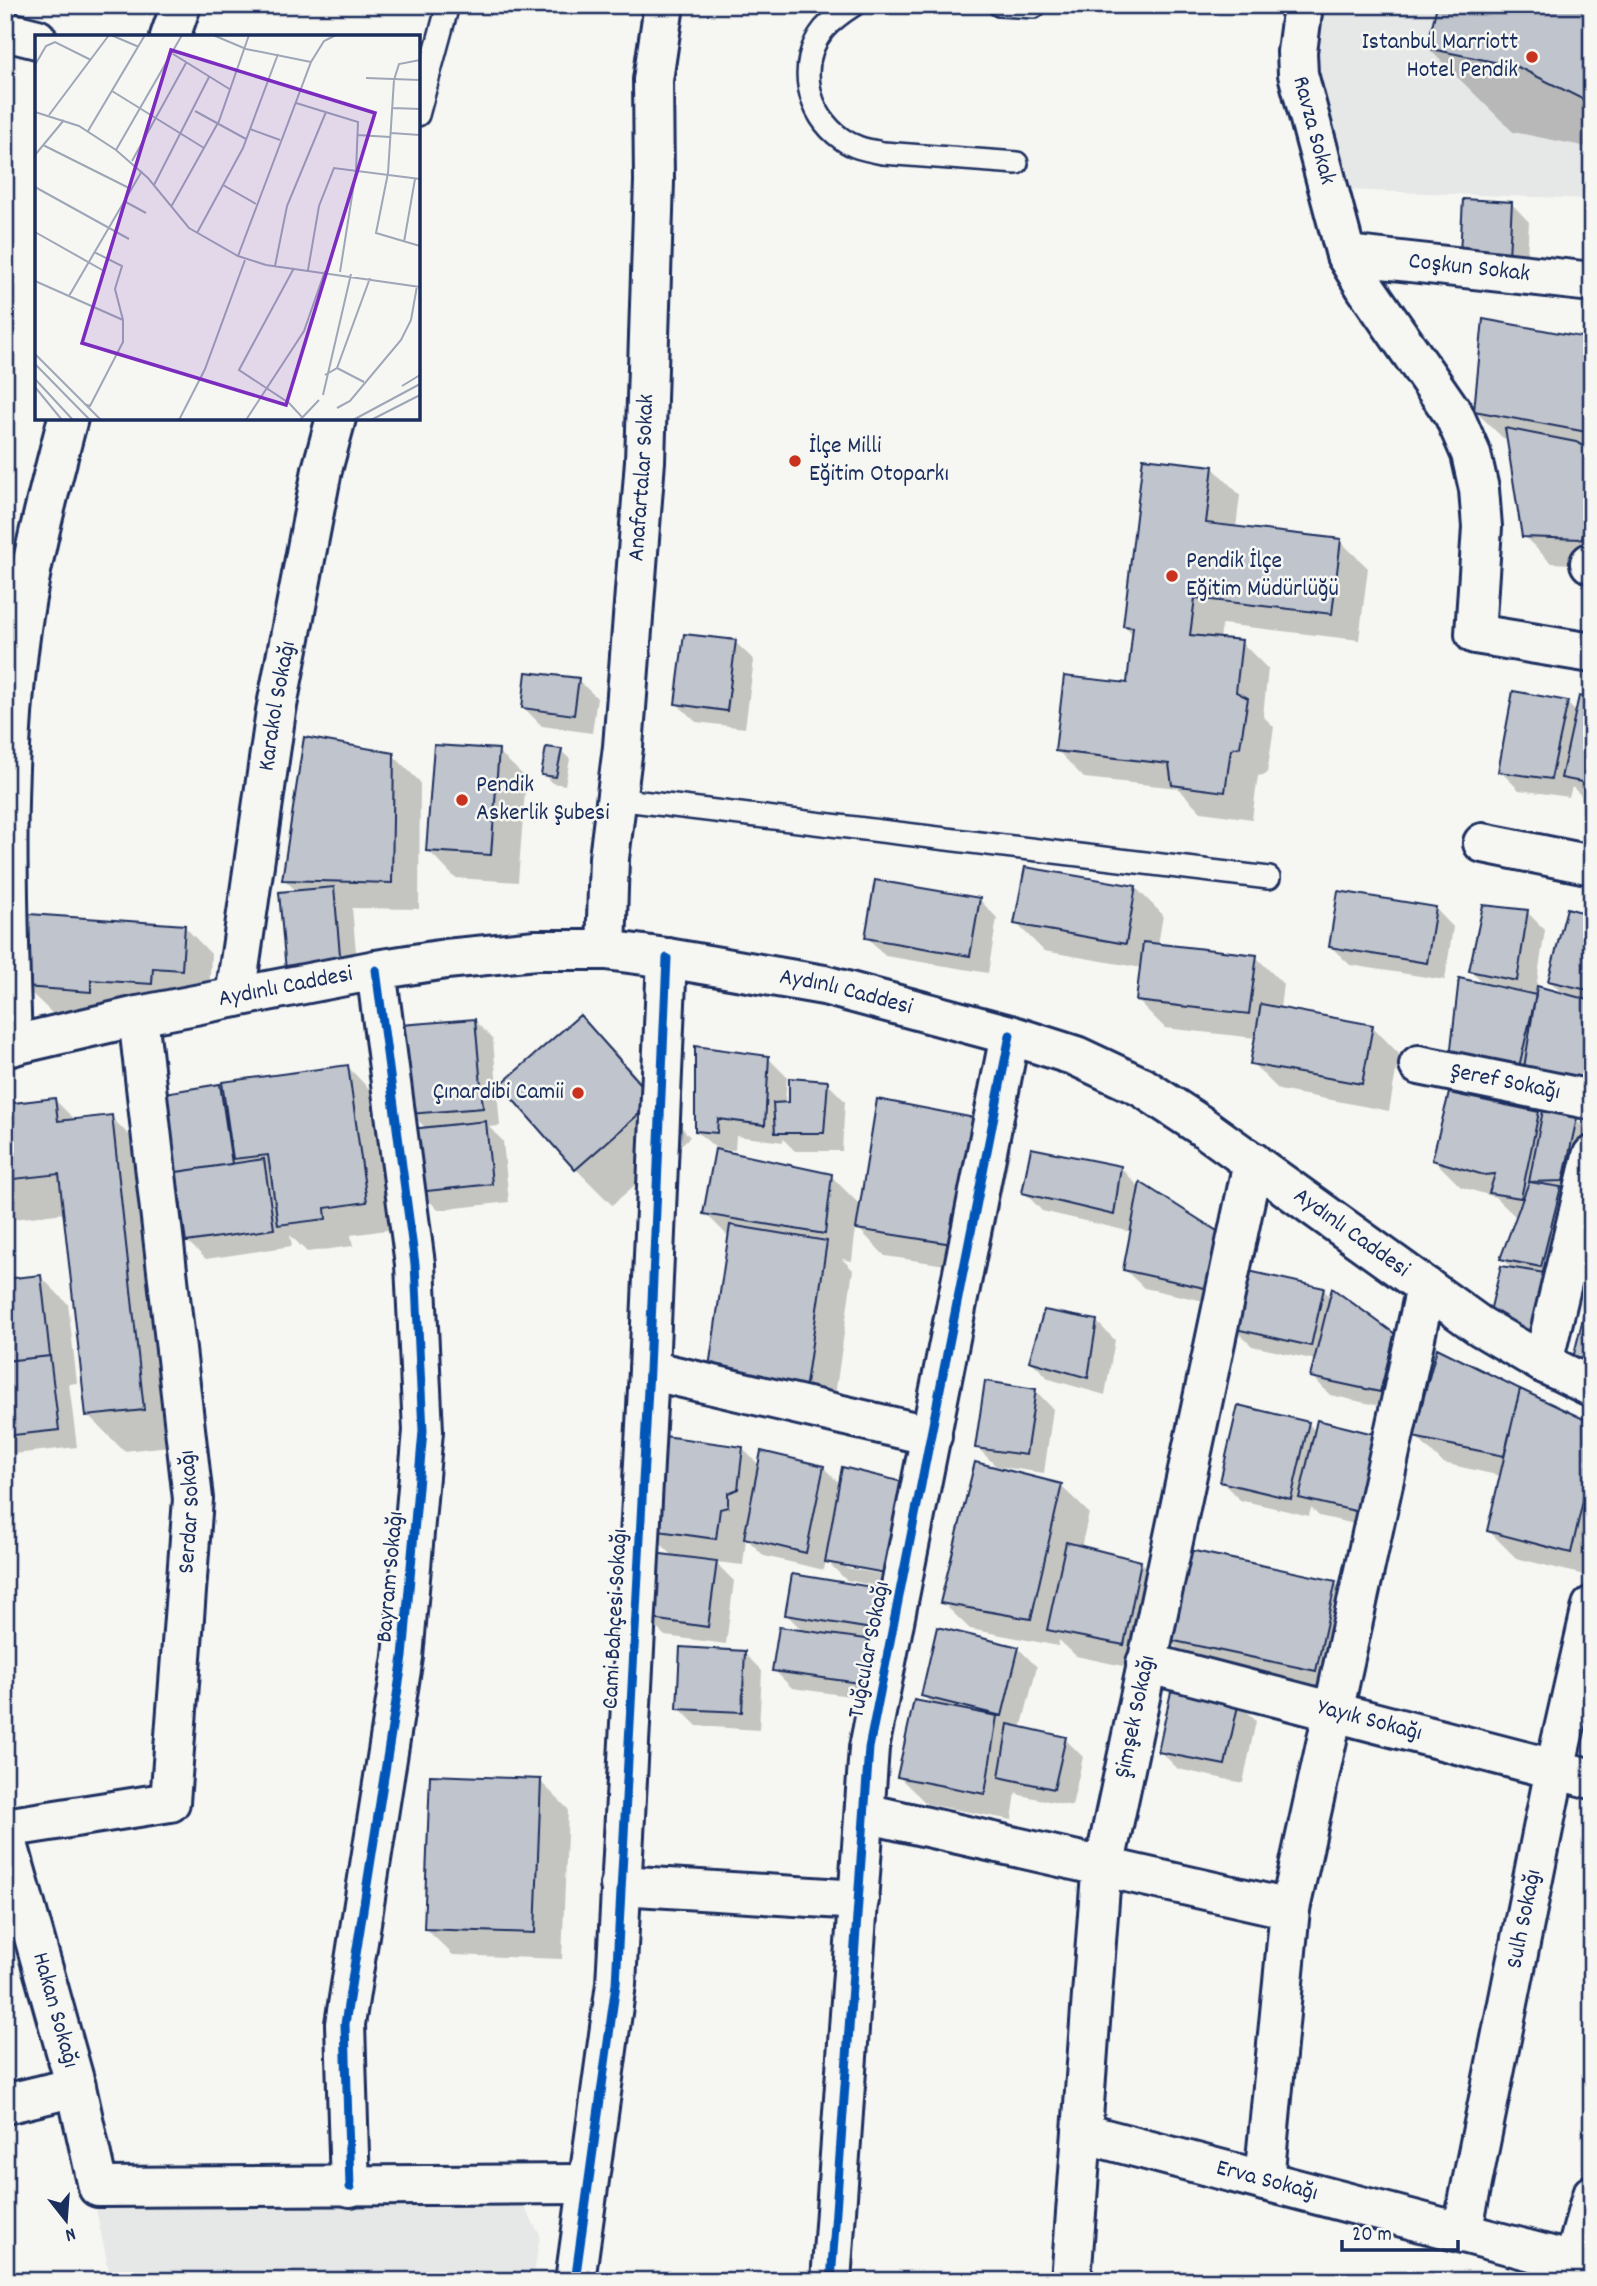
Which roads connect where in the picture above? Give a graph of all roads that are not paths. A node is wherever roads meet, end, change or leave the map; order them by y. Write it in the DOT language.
graph roads {
  1 [pos="181,5"];
  2 [pos="448,5"];
  3 [pos="664,5"];
  4 [pos="854,5"];
  5 [pos="999,5"];
  6 [pos="1303,5"];
  7 [pos="1034,7"];
  8 [pos="5,30"];
  9 [pos="171,35"];
  10 [pos="35,39"];
  11 [pos="420,108"];
  12 [pos="1017,163"];
  13 [pos="1346,255"];
  14 [pos="1592,282"];
  15 [pos="68,420"];
  16 [pos="335,420"];
  17 [pos="1592,653"];
  18 [pos="616,799"];
  19 [pos="1483,843"];
  20 [pos="1592,865"];
  21 [pos="1269,878"];
  22 [pos="606,950"];
  23 [pos="667,958"];
  24 [pos="376,970"];
  25 [pos="235,997"];
  26 [pos="138,1016"];
  27 [pos="1010,1035"];
  28 [pos="9,1046"];
  29 [pos="1419,1065"];
  30 [pos="1592,1100"];
  31 [pos="1592,1156"];
  32 [pos="1253,1162"];
  33 [pos="1586,1206"];
  34 [pos="1426,1287"];
  35 [pos="1543,1363"];
  36 [pos="649,1370"];
  37 [pos="1592,1387"];
  38 [pos="932,1436"];
  39 [pos="1592,1606"];
  40 [pos="1146,1663"];
  41 [pos="1334,1712"];
  42 [pos="1555,1769"];
  43 [pos="1592,1779"];
  44 [pos="864,1813"];
  45 [pos="5,1831"];
  46 [pos="1104,1868"];
  47 [pos="620,1885"];
  48 [pos="859,1900"];
  49 [pos="1290,1909"];
  50 [pos="76,2087"];
  51 [pos="5,2104"];
  52 [pos="1082,2133"];
  53 [pos="1264,2181"];
  54 [pos="588,2184"];
  55 [pos="350,2187"];
  56 [pos="1592,2195"];
  57 [pos="1462,2233"];
  58 [pos="1572,2272"];
  59 [pos="575,2281"];
  60 [pos="831,2281"];
  61 [pos="1071,2281"];
  1 -- 9 [label="street"];
  2 -- 11 [label="lane"];
  3 -- 18 [label="street, Anafartalar Sokak"];
  4 -- 12 [label="lane"];
  5 -- 7 [label="lane"];
  6 -- 13 [label="street, Ravza Sokak"];
  8 -- 10 [label="street"];
  13 -- 14 [label="street, Coşkun Sokak"];
  13 -- 17 [label="street, Ravza Sokak"];
  15 -- 28 [label="street"];
  16 -- 25 [label="street, Karakol Sokağı"];
  18 -- 21 [label="lane"];
  18 -- 22 [label="street, Anafartalar Sokak"];
  19 -- 20 [label="street"];
  22 -- 23 [label="street, Aydınlı Caddesi"];
  22 -- 24 [label="street, Aydınlı Caddesi"];
  23 -- 27 [label="street, Aydınlı Caddesi"];
  23 -- 36 [label="street, Cami Bahçesi Sokağı"];
  24 -- 25 [label="street, Aydınlı Caddesi"];
  24 -- 55 [label="street, Bayram Sokağı"];
  25 -- 26 [label="street, Aydınlı Caddesi"];
  26 -- 28 [label="street, Aydınlı Caddesi"];
  26 -- 45 [label="street, Serdar Sokağı"];
  27 -- 32 [label="street, Aydınlı Caddesi"];
  27 -- 38 [label="street, Tuğcular Sokağı"];
  29 -- 30 [label="street, Şeref Sokağı"];
  31 -- 33 [label="street"];
  32 -- 34 [label="street, Aydınlı Caddesi"];
  32 -- 40 [label="street, Şimşek Sokağı"];
  33 -- 35 [label="street"];
  34 -- 35 [label="street, Aydınlı Caddesi"];
  34 -- 41 [label="street"];
  35 -- 37 [label="street, Aydınlı Caddesi"];
  36 -- 38 [label="street"];
  36 -- 47 [label="street, Cami Bahçesi Sokağı"];
  38 -- 44 [label="street, Tuğcular Sokağı"];
  39 -- 42 [label="street, Sulh Sokağı"];
  40 -- 41 [label="street, Yayık Sokağı"];
  40 -- 46 [label="street, Şimşek Sokağı"];
  41 -- 42 [label="street, Yayık Sokağı"];
  41 -- 49 [label="street"];
  42 -- 43 [label="street, Yayık Sokağı"];
  42 -- 57 [label="street, Sulh Sokağı"];
  44 -- 46 [label="street"];
  44 -- 48 [label="street, Tuğcular Sokağı"];
  45 -- 50 [label="street, Hakan Sokağı"];
  46 -- 49 [label="street"];
  46 -- 52 [label="street, Şimşek Sokağı"];
  47 -- 48 [label="street"];
  47 -- 54 [label="street, Cami Bahçesi Sokağı"];
  48 -- 60 [label="street, Tuğcular Sokağı"];
  49 -- 53 [label="street"];
  50 -- 51 [label="street"];
  50 -- 55 [label="street, Hakan Sokağı"];
  52 -- 53 [label="street, Erva Sokağı"];
  52 -- 61 [label="street, Şimşek Sokağı"];
  53 -- 57 [label="street, Erva Sokağı"];
  54 -- 55 [label="street"];
  54 -- 59 [label="street, Cami Bahçesi Sokağı"];
  56 -- 58 [label="street"];
  57 -- 58 [label="street, Erva Sokağı"];
}
